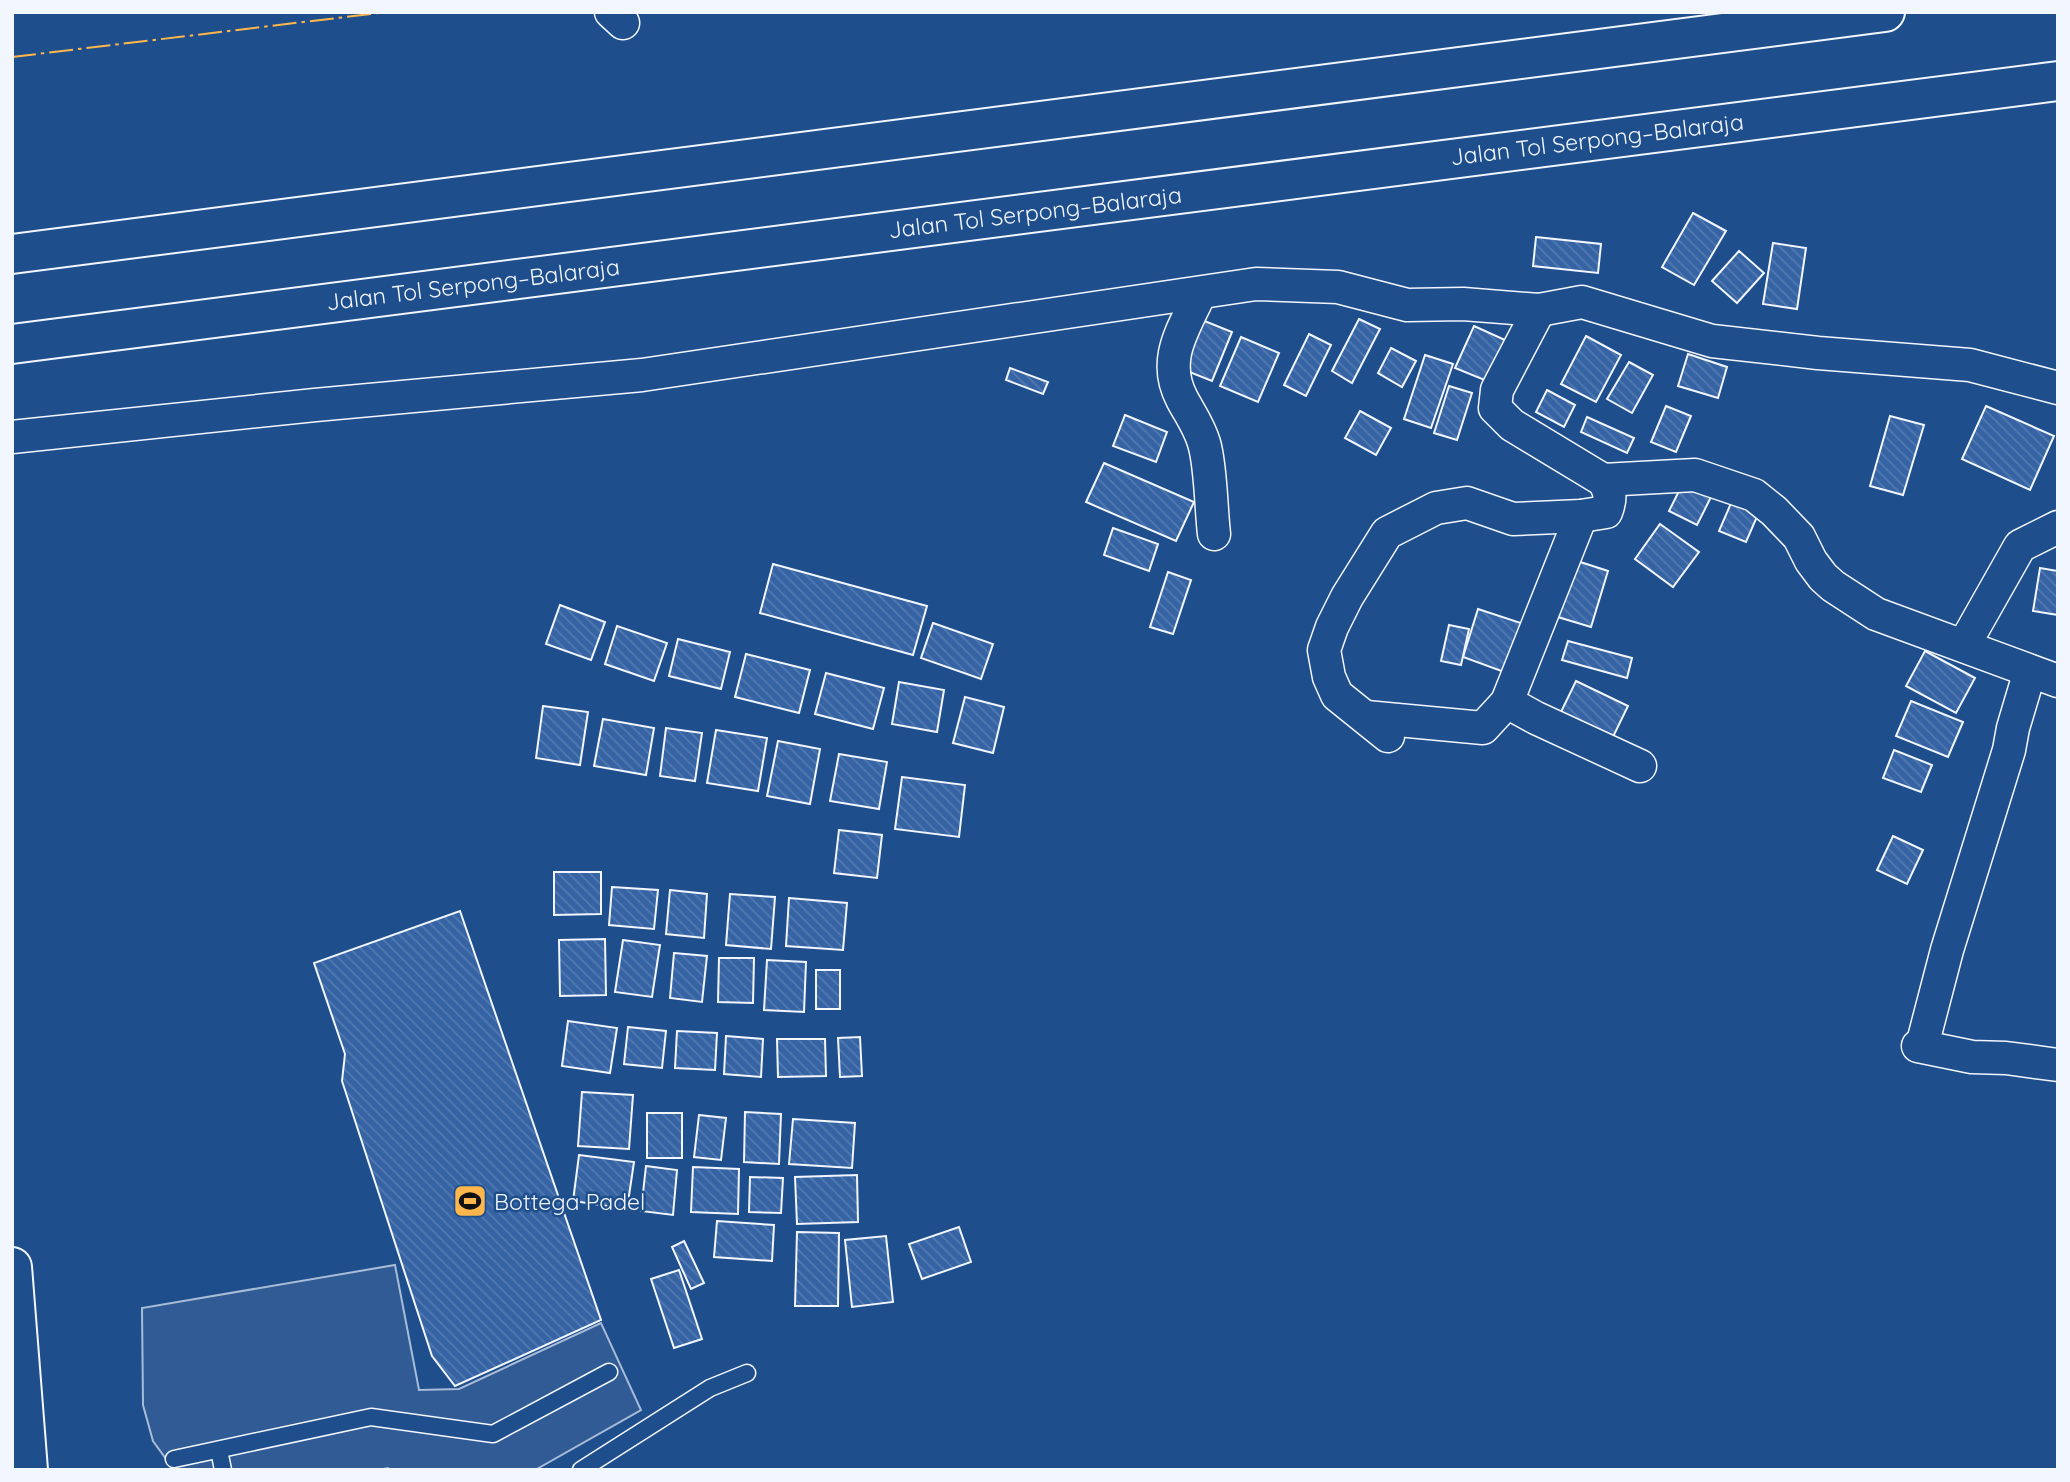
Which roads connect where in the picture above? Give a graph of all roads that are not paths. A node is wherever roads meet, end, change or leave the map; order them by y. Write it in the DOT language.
graph roads {
  1 [pos="1885,12"];
  2 [pos="2058,80"];
  3 [pos="12,254"];
  4 [pos="1200,293"];
  5 [pos="1539,310"];
  6 [pos="12,344"];
  7 [pos="2058,388"];
  8 [pos="12,437"];
  9 [pos="1603,480"];
  10 [pos="1581,516"];
  11 [pos="2058,527"];
  12 [pos="1214,534"];
  13 [pos="1964,645"];
  14 [pos="2044,676"];
  15 [pos="1507,702"];
  16 [pos="1640,766"];
  17 [pos="2058,1065"];
  18 [pos="12,1268"];
  19 [pos="610,1372"];
  20 [pos="747,1373"];
  21 [pos="219,1450"];
  22 [pos="174,1459"];
  23 [pos="199,1462"];
  24 [pos="28,1470"];
  25 [pos="223,1470"];
  26 [pos="581,1470"];
  1 -- 3 [label="main road"];
  2 -- 6 [label="main road, Jalan Tol Serpong–Balaraja"];
  4 -- 5 [label="street"];
  4 -- 8 [label="street"];
  4 -- 12 [label="street"];
  5 -- 7 [label="street"];
  5 -- 9 [label="street"];
  9 -- 10 [label="street"];
  9 -- 13 [label="street"];
  10 -- 15 [label="street"];
  10 -- 15 [label="street"];
  11 -- 13 [label="street"];
  13 -- 14 [label="street"];
  14 -- 17 [label="street"];
  15 -- 16 [label="street"];
  18 -- 24 [label="main road"];
  19 -- 21 [label="lane"];
  20 -- 26 [label="lane"];
  21 -- 23 [label="lane"];
  21 -- 25 [label="lane"];
  22 -- 23 [label="lane"];
}
